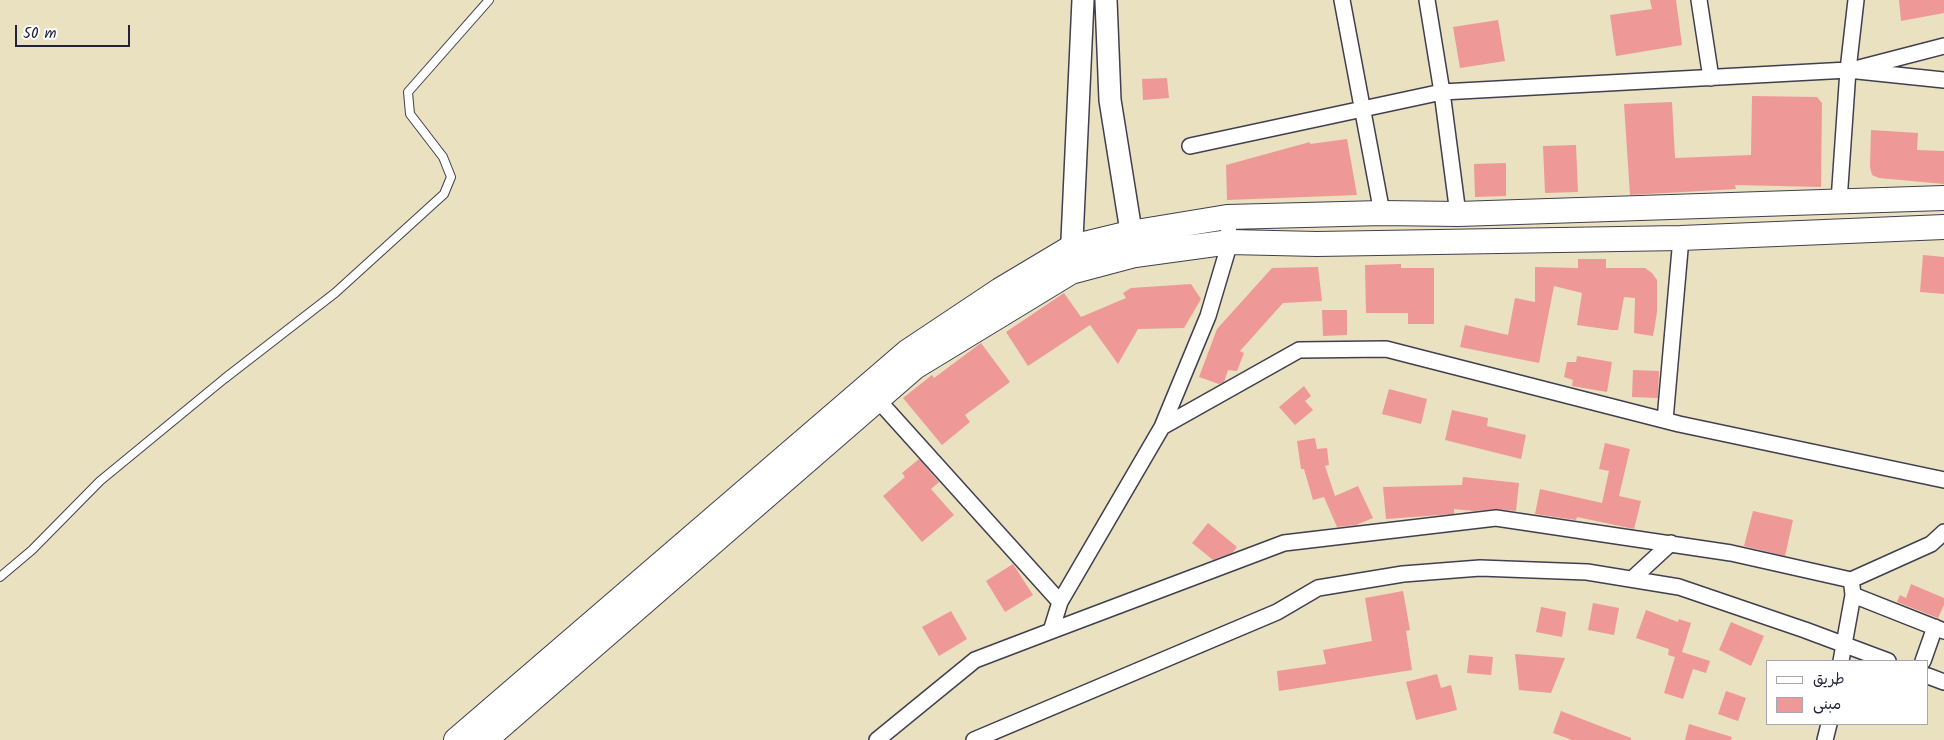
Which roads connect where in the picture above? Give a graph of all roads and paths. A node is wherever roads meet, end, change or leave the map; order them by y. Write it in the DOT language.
graph roads {
  1 [pos="489,0"];
  2 [pos="1082,0"];
  3 [pos="1106,0"];
  4 [pos="1342,0"];
  5 [pos="1427,0"];
  6 [pos="1699,0"];
  7 [pos="1856,0"];
  8 [pos="1944,46"];
  9 [pos="1848,70"];
  10 [pos="1712,78"];
  11 [pos="1944,80"];
  12 [pos="1442,92"];
  13 [pos="1362,109"];
  14 [pos="1190,146"];
  15 [pos="1944,198"];
  16 [pos="1839,201"];
  17 [pos="1382,213"];
  18 [pos="1458,214"];
  19 [pos="1227,218"];
  20 [pos="1944,227"];
  21 [pos="1681,238"];
  22 [pos="1230,242"];
  23 [pos="1133,244"];
  24 [pos="1072,247"];
  25 [pos="1071,272"];
  26 [pos="878,400"];
  27 [pos="1665,420"];
  28 [pos="1162,426"];
  29 [pos="1944,480"];
  30 [pos="1944,532"];
  31 [pos="1671,543"];
  32 [pos="1938,547"];
  33 [pos="0,577"];
  34 [pos="1632,580"];
  35 [pos="1852,580"];
  36 [pos="1853,595"];
  37 [pos="1060,602"];
  38 [pos="1940,629"];
  39 [pos="1051,631"];
  40 [pos="1844,644"];
  41 [pos="1841,660"];
  42 [pos="1885,660"];
  43 [pos="1924,660"];
  44 [pos="1929,676"];
  45 [pos="1944,682"];
  46 [pos="1828,725"];
  47 [pos="456,740"];
  48 [pos="485,740"];
  49 [pos="877,740"];
  50 [pos="974,740"];
  51 [pos="1825,740"];
  1 -- 33 [label="lane"];
  2 -- 24 [label="street"];
  3 -- 23 [label="street"];
  4 -- 13 [label="street"];
  5 -- 12 [label="street"];
  6 -- 10 [label="street"];
  7 -- 9 [label="street"];
  8 -- 9 [label="street"];
  9 -- 10 [label="street"];
  9 -- 11 [label="street"];
  9 -- 16 [label="street"];
  10 -- 12 [label="street"];
  12 -- 13 [label="street"];
  12 -- 18 [label="street"];
  13 -- 14 [label="street"];
  13 -- 17 [label="street"];
  15 -- 16 [label="main road"];
  16 -- 18 [label="main road"];
  17 -- 18 [label="main road"];
  17 -- 19 [label="main road"];
  19 -- 22 [label="street"];
  19 -- 23 [label="main road"];
  20 -- 21 [label="main road"];
  21 -- 22 [label="main road"];
  21 -- 27 [label="street"];
  22 -- 23 [label="main road"];
  22 -- 28 [label="street"];
  23 -- 24 [label="main road"];
  23 -- 25 [label="main road"];
  24 -- 25 [label="street"];
  24 -- 47 [label="main road"];
  25 -- 26 [label="main road"];
  26 -- 37 [label="street"];
  26 -- 48 [label="main road"];
  27 -- 28 [label="street"];
  27 -- 29 [label="street"];
  28 -- 37 [label="street"];
  30 -- 32 [label="street"];
  31 -- 34 [label="street"];
  31 -- 35 [label="street"];
  31 -- 39 [label="street"];
  32 -- 35 [label="street"];
  34 -- 40 [label="street"];
  34 -- 50 [label="street"];
  35 -- 36 [label="street"];
  36 -- 38 [label="street"];
  36 -- 40 [label="street"];
  37 -- 39 [label="street"];
  38 -- 43 [label="street"];
  39 -- 49 [label="street"];
  40 -- 41 [label="street"];
  40 -- 42 [label="street"];
  44 -- 45 [label="street"];
  46 -- 51 [label="street"];
}
